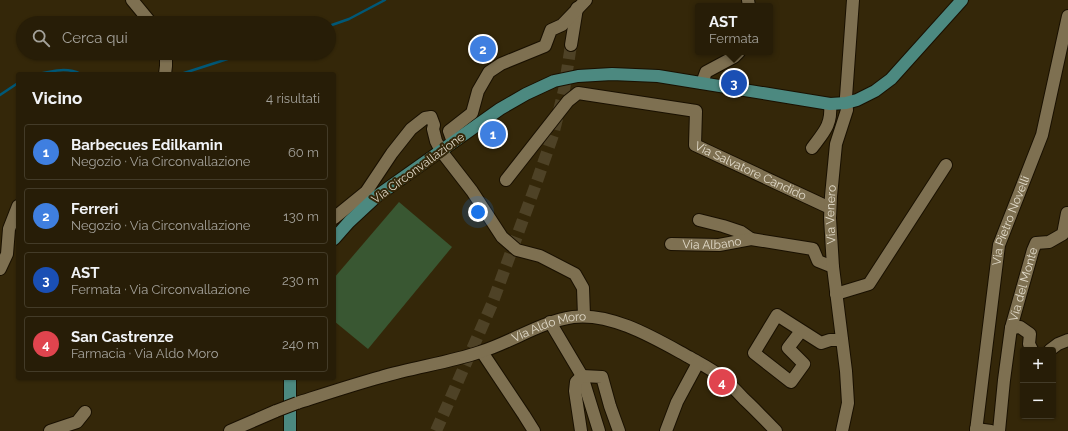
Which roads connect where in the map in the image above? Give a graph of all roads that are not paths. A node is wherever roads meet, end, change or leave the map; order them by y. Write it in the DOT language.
graph roads {
  1 [pos="132,0"];
  2 [pos="137,0"];
  3 [pos="146,0"];
  4 [pos="586,0"];
  5 [pos="853,0"];
  6 [pos="962,0"];
  7 [pos="577,5"];
  8 [pos="145,16"];
  9 [pos="1068,16"];
  10 [pos="571,45"];
  11 [pos="736,55"];
  12 [pos="166,60"];
  13 [pos="165,72"];
  14 [pos="702,83"];
  15 [pos="846,103"];
  16 [pos="830,104"];
  17 [pos="453,142"];
  18 [pos="812,148"];
  19 [pos="441,151"];
  20 [pos="946,165"];
  21 [pos="506,180"];
  22 [pos="830,208"];
  23 [pos="16,211"];
  24 [pos="1067,213"];
  25 [pos="336,216"];
  26 [pos="699,220"];
  27 [pos="336,237"];
  28 [pos="751,239"];
  29 [pos="671,244"];
  30 [pos="833,267"];
  31 [pos="0,270"];
  32 [pos="836,294"];
  33 [pos="584,316"];
  34 [pos="550,322"];
  35 [pos="1011,328"];
  36 [pos="801,331"];
  37 [pos="842,340"];
  38 [pos="1068,340"];
  39 [pos="1030,347"];
  40 [pos="1054,347"];
  41 [pos="482,352"];
  42 [pos="698,363"];
  43 [pos="582,376"];
  44 [pos="290,380"];
  45 [pos="610,406"];
  46 [pos="85,412"];
  47 [pos="593,412"];
  48 [pos="986,430"];
  49 [pos="50,431"];
  50 [pos="230,431"];
  51 [pos="290,431"];
  52 [pos="534,431"];
  53 [pos="581,431"];
  54 [pos="599,431"];
  55 [pos="619,431"];
  56 [pos="666,431"];
  57 [pos="776,431"];
  58 [pos="842,431"];
  1 -- 8 [label="street"];
  2 -- 3 [label="street"];
  4 -- 7 [label="street"];
  5 -- 15 [label="street, Via Venero"];
  6 -- 15 [label="main road, Via Circonvallazione"];
  7 -- 10 [label="street"];
  7 -- 17 [label="street"];
  9 -- 48 [label="street, Via Pietro Novelli"];
  11 -- 14 [label="street"];
  12 -- 13 [label="street"];
  14 -- 16 [label="main road, Via Circonvallazione"];
  14 -- 17 [label="main road, Via Circonvallazione"];
  15 -- 16 [label="main road, Via Circonvallazione"];
  15 -- 22 [label="street, Via Venero"];
  16 -- 18 [label="street"];
  17 -- 19 [label="main road, Via Circonvallazione"];
  19 -- 25 [label="street"];
  19 -- 27 [label="main road, Via Circonvallazione"];
  19 -- 33 [label="street"];
  20 -- 32 [label="street"];
  21 -- 22 [label="street, Via Salvatore Candido"];
  22 -- 30 [label="street, Via Venero"];
  23 -- 31 [label="street"];
  24 -- 35 [label="street, Via del Monte"];
  26 -- 28 [label="street, Via Albano"];
  28 -- 29 [label="street, Via Albano"];
  28 -- 30 [label="street, Via Albano"];
  30 -- 32 [label="street, Via Venero"];
  32 -- 37 [label="street, Via Venero"];
  33 -- 34 [label="street, Via Aldo Moro"];
  33 -- 42 [label="street, Via Aldo Moro"];
  34 -- 41 [label="street, Via Aldo Moro"];
  34 -- 43 [label="street"];
  35 -- 39 [label="street, Via del Monte"];
  35 -- 48 [label="street, Via del Monte"];
  36 -- 37 [label="street"];
  37 -- 58 [label="street, Via Venero"];
  38 -- 40 [label="street"];
  41 -- 50 [label="street, Via Aldo Moro, bridge"];
  41 -- 52 [label="street"];
  42 -- 56 [label="street"];
  42 -- 57 [label="street, Via Aldo Moro"];
  43 -- 45 [label="street"];
  43 -- 47 [label="street"];
  43 -- 53 [label="street"];
  44 -- 51 [label="main road"];
  45 -- 47 [label="street"];
  45 -- 55 [label="street"];
  46 -- 49 [label="street"];
  47 -- 54 [label="street"];
}
